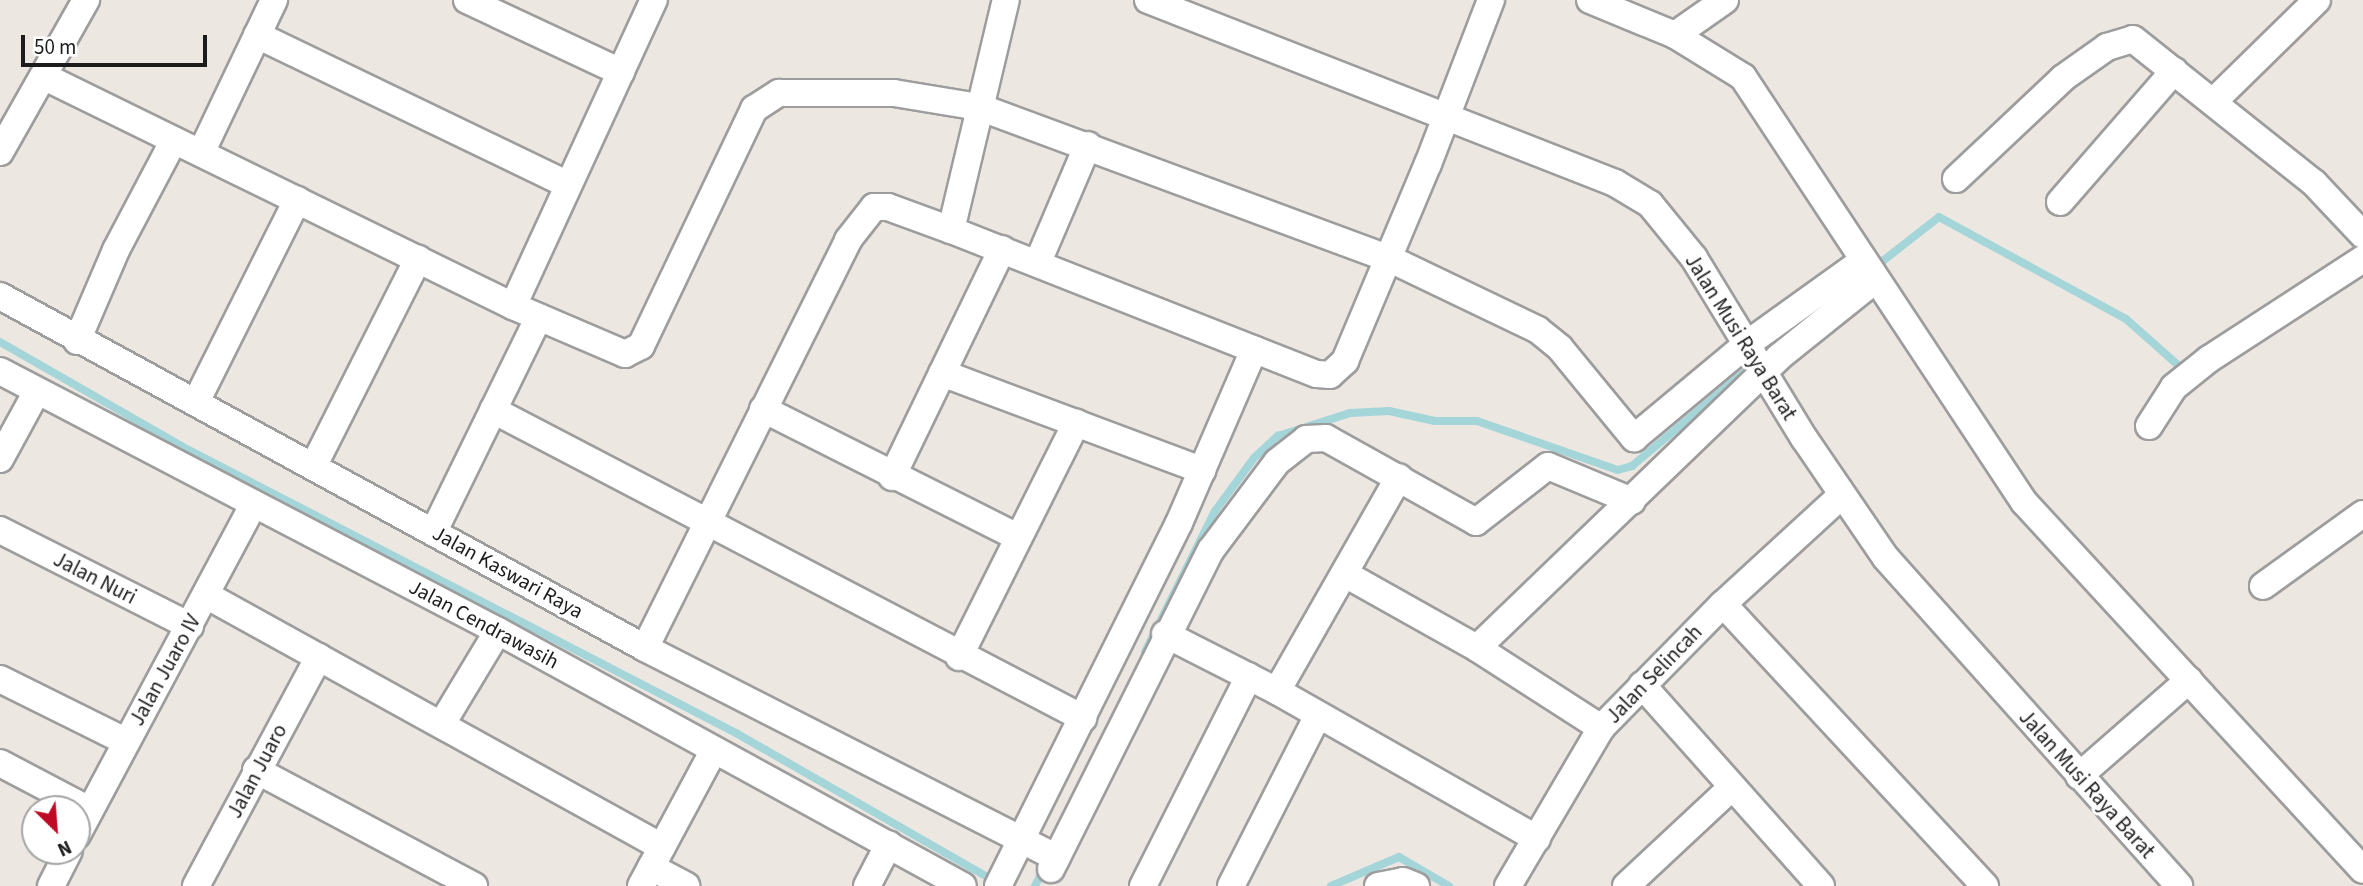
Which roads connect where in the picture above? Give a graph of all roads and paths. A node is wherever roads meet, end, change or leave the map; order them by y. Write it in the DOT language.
graph roads {
  1 [pos="86,0"];
  2 [pos="274,0"];
  3 [pos="467,0"];
  4 [pos="654,0"];
  5 [pos="1006,0"];
  6 [pos="1149,0"];
  7 [pos="1490,0"];
  8 [pos="1590,0"];
  9 [pos="1725,0"];
  10 [pos="2318,0"];
  11 [pos="257,35"];
  12 [pos="1675,35"];
  13 [pos="2174,71"];
  14 [pos="621,72"];
  15 [pos="45,77"];
  16 [pos="2214,101"];
  17 [pos="979,107"];
  18 [pos="1448,118"];
  19 [pos="174,140"];
  20 [pos="1088,145"];
  21 [pos="0,152"];
  22 [pos="201,153"];
  23 [pos="1956,179"];
  24 [pos="567,184"];
  25 [pos="297,200"];
  26 [pos="2060,202"];
  27 [pos="951,230"];
  28 [pos="2363,235"];
  29 [pos="1002,249"];
  30 [pos="1388,258"];
  31 [pos="418,259"];
  32 [pos="2363,259"];
  33 [pos="1038,262"];
  34 [pos="1868,270"];
  35 [pos="0,296"];
  36 [pos="513,306"];
  37 [pos="539,317"];
  38 [pos="77,341"];
  39 [pos="1254,350"];
  40 [pos="1756,358"];
  41 [pos="0,371"];
  42 [pos="942,373"];
  43 [pos="37,391"];
  44 [pos="196,402"];
  45 [pos="763,409"];
  46 [pos="493,410"];
  47 [pos="1076,423"];
  48 [pos="2149,426"];
  49 [pos="0,459"];
  50 [pos="314,465"];
  51 [pos="1202,470"];
  52 [pos="892,477"];
  53 [pos="1399,477"];
  54 [pos="1842,495"];
  55 [pos="1632,502"];
  56 [pos="253,506"];
  57 [pos="2363,514"];
  58 [pos="707,522"];
  59 [pos="0,530"];
  60 [pos="434,531"];
  61 [pos="1017,537"];
  62 [pos="1194,542"];
  63 [pos="1345,574"];
  64 [pos="2263,586"];
  65 [pos="206,595"];
  66 [pos="1723,604"];
  67 [pos="190,626"];
  68 [pos="498,631"];
  69 [pos="1165,634"];
  70 [pos="645,648"];
  71 [pos="1477,648"];
  72 [pos="319,657"];
  73 [pos="959,657"];
  74 [pos="1249,676"];
  75 [pos="0,679"];
  76 [pos="2189,680"];
  77 [pos="1643,685"];
  78 [pos="1277,691"];
  79 [pos="1318,715"];
  80 [pos="1083,718"];
  81 [pos="443,723"];
  82 [pos="1601,728"];
  83 [pos="125,741"];
  84 [pos="713,752"];
  85 [pos="0,763"];
  86 [pos="256,770"];
  87 [pos="2079,776"];
  88 [pos="1732,787"];
  89 [pos="61,795"];
  90 [pos="91,806"];
  91 [pos="1537,839"];
  92 [pos="889,844"];
  93 [pos="1044,854"];
  94 [pos="62,865"];
  95 [pos="651,867"];
  96 [pos="2363,870"];
  97 [pos="1002,879"];
  98 [pos="1519,882"];
  99 [pos="205,883"];
  100 [pos="1813,883"];
  101 [pos="2173,884"];
  102 [pos="51,886"];
  103 [pos="474,886"];
  104 [pos="686,886"];
  105 [pos="867,886"];
  106 [pos="962,886"];
  107 [pos="1143,886"];
  108 [pos="1231,886"];
  109 [pos="1378,886"];
  110 [pos="1416,886"];
  111 [pos="1626,886"];
  112 [pos="1985,886"];
  1 -- 15 [label="street"];
  2 -- 11 [label="street"];
  3 -- 14 [label="street"];
  4 -- 14 [label="street"];
  5 -- 17 [label="street"];
  6 -- 18 [label="street, Jalan Musi Raya Barat"];
  7 -- 18 [label="street"];
  8 -- 12 [label="street"];
  9 -- 12 [label="street"];
  10 -- 16 [label="street"];
  11 -- 22 [label="street"];
  11 -- 24 [label="street"];
  12 -- 34 [label="street"];
  13 -- 16 [label="street"];
  13 -- 23 [label="street"];
  13 -- 26 [label="street"];
  14 -- 24 [label="street"];
  15 -- 19 [label="street"];
  15 -- 21 [label="street"];
  16 -- 28 [label="street"];
  17 -- 20 [label="street"];
  17 -- 27 [label="street"];
  17 -- 37 [label="street"];
  18 -- 30 [label="street"];
  18 -- 40 [label="street, Jalan Musi Raya Barat"];
  19 -- 22 [label="street"];
  19 -- 38 [label="street"];
  20 -- 30 [label="street"];
  20 -- 33 [label="street"];
  22 -- 25 [label="street"];
  24 -- 36 [label="street"];
  25 -- 31 [label="street"];
  25 -- 44 [label="street"];
  27 -- 29 [label="street"];
  27 -- 45 [label="street"];
  29 -- 33 [label="street"];
  29 -- 42 [label="street"];
  30 -- 39 [label="street"];
  30 -- 40 [label="street"];
  31 -- 36 [label="street"];
  31 -- 50 [label="street"];
  32 -- 48 [label="street"];
  33 -- 39 [label="street"];
  34 -- 40 [label="street"];
  34 -- 76 [label="street"];
  35 -- 38 [label="street, Jalan Kaswari Raya"];
  36 -- 37 [label="street"];
  37 -- 46 [label="street"];
  38 -- 44 [label="street, Jalan Kaswari Raya"];
  39 -- 51 [label="street"];
  40 -- 54 [label="street, Jalan Musi Raya Barat"];
  40 -- 55 [label="street"];
  41 -- 43 [label="street, Jalan Cendrawasih"];
  42 -- 47 [label="street"];
  42 -- 52 [label="street"];
  43 -- 49 [label="street"];
  43 -- 56 [label="street, Jalan Cendrawasih"];
  44 -- 50 [label="street, Jalan Kaswari Raya"];
  45 -- 52 [label="street"];
  45 -- 58 [label="street"];
  46 -- 58 [label="street"];
  46 -- 60 [label="street"];
  47 -- 51 [label="street"];
  47 -- 61 [label="street"];
  50 -- 60 [label="street, Jalan Kaswari Raya"];
  51 -- 62 [label="street"];
  52 -- 61 [label="street"];
  53 -- 55 [label="street"];
  53 -- 62 [label="street"];
  53 -- 63 [label="street"];
  54 -- 66 [label="street, Jalan Selincah"];
  54 -- 87 [label="street, Jalan Musi Raya Barat"];
  55 -- 71 [label="street"];
  56 -- 65 [label="street, Jalan Juaro IV"];
  56 -- 68 [label="street, Jalan Cendrawasih"];
  57 -- 64 [label="street"];
  58 -- 70 [label="street"];
  58 -- 73 [label="street"];
  59 -- 67 [label="street, Jalan Nuri"];
  60 -- 70 [label="street, Jalan Kaswari Raya"];
  61 -- 73 [label="street"];
  62 -- 69 [label="street"];
  62 -- 80 [label="street"];
  63 -- 71 [label="street"];
  63 -- 78 [label="street"];
  65 -- 67 [label="street, Jalan Juaro IV"];
  65 -- 72 [label="street"];
  66 -- 77 [label="street, Jalan Selincah"];
  66 -- 112 [label="street"];
  67 -- 83 [label="street, Jalan Juaro IV"];
  68 -- 81 [label="street"];
  68 -- 84 [label="street, Jalan Cendrawasih"];
  69 -- 74 [label="street"];
  69 -- 93 [label="street"];
  70 -- 93 [label="street, Jalan Kaswari Raya"];
  71 -- 82 [label="street"];
  72 -- 81 [label="street"];
  72 -- 86 [label="street, Jalan Juaro"];
  73 -- 80 [label="street"];
  74 -- 78 [label="street"];
  74 -- 107 [label="street"];
  75 -- 83 [label="street"];
  76 -- 87 [label="street"];
  76 -- 96 [label="street"];
  77 -- 82 [label="street, Jalan Selincah"];
  77 -- 88 [label="street"];
  78 -- 79 [label="street"];
  79 -- 91 [label="street"];
  79 -- 108 [label="street"];
  80 -- 93 [label="street"];
  81 -- 95 [label="street"];
  82 -- 91 [label="street, Jalan Selincah"];
  83 -- 90 [label="street, Jalan Juaro IV"];
  84 -- 92 [label="street, Jalan Cendrawasih"];
  84 -- 95 [label="street"];
  85 -- 89 [label="street"];
  86 -- 99 [label="street, Jalan Juaro"];
  86 -- 103 [label="street"];
  87 -- 101 [label="street, Jalan Musi Raya Barat"];
  88 -- 100 [label="street"];
  88 -- 111 [label="street"];
  91 -- 98 [label="street, Jalan Selincah"];
  92 -- 105 [label="street"];
  92 -- 106 [label="street, Jalan Cendrawasih"];
  93 -- 97 [label="street"];
  94 -- 102 [label="street"];
  95 -- 104 [label="street"];
  109 -- 110 [label="street"];
}
